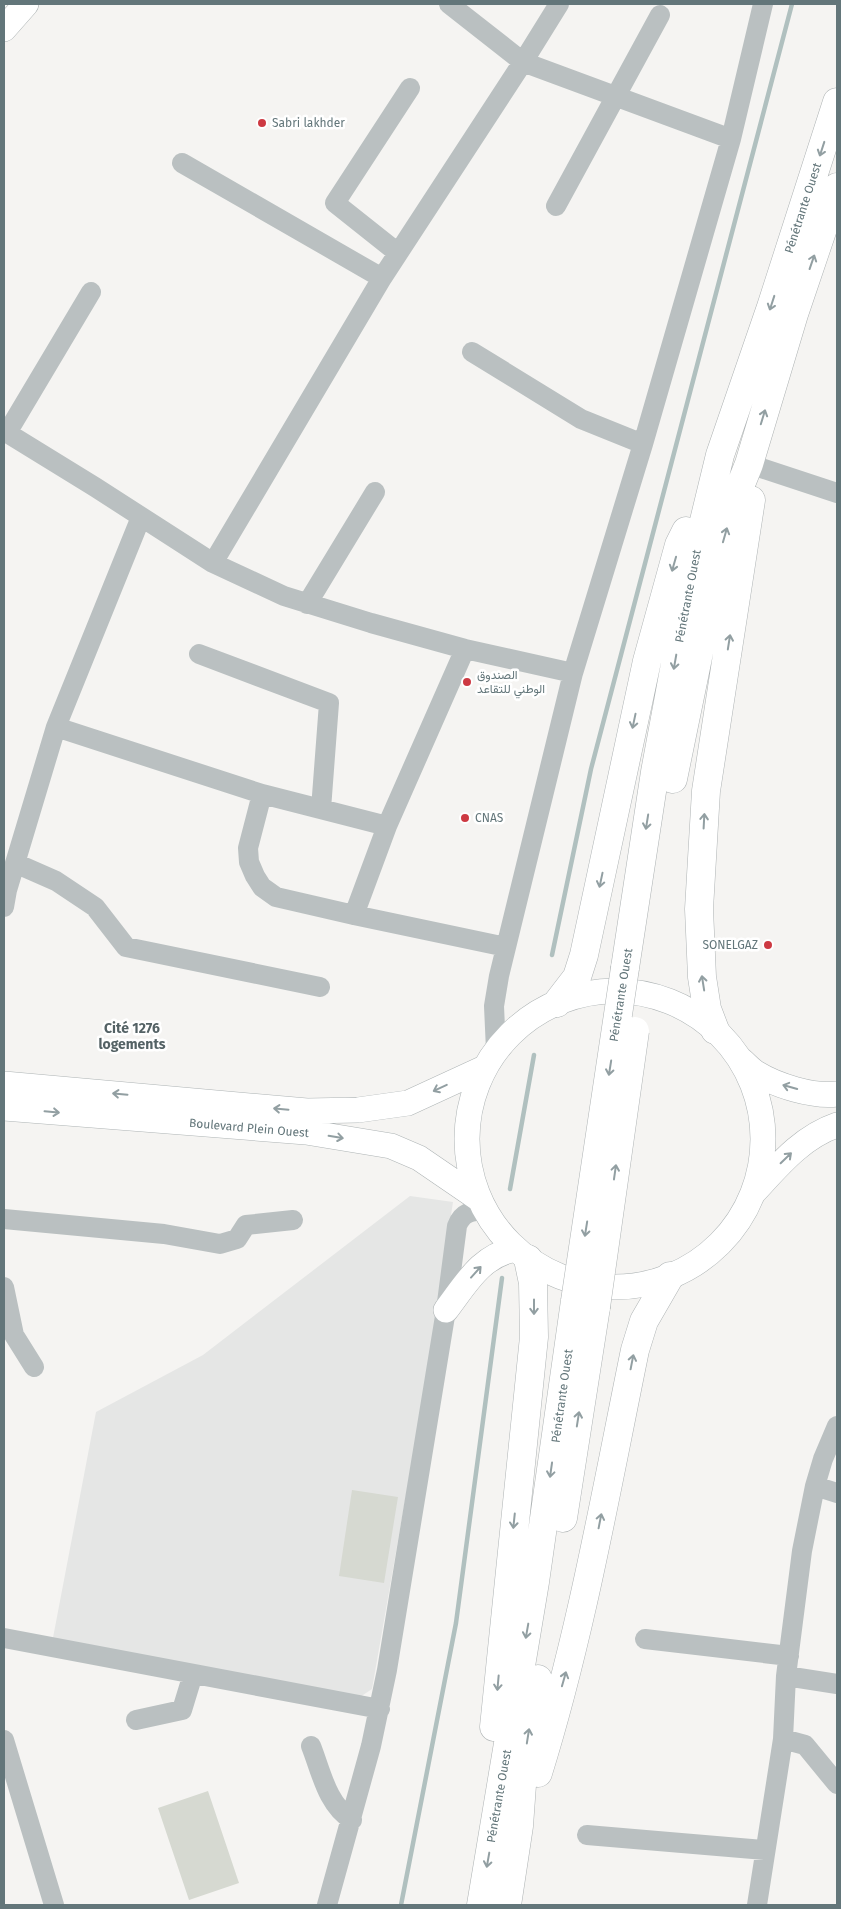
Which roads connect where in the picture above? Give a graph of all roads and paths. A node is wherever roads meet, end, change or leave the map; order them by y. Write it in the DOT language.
graph roads {
  1 [pos="26,4"];
  2 [pos="449,4"];
  3 [pos="559,4"];
  4 [pos="763,4"];
  5 [pos="660,15"];
  6 [pos="4,29"];
  7 [pos="523,62"];
  8 [pos="410,88"];
  9 [pos="614,96"];
  10 [pos="837,102"];
  11 [pos="731,138"];
  12 [pos="182,163"];
  13 [pos="837,187"];
  14 [pos="556,206"];
  15 [pos="398,252"];
  16 [pos="382,278"];
  17 [pos="90,292"];
  18 [pos="472,352"];
  19 [pos="5,432"];
  20 [pos="643,444"];
  21 [pos="720,455"];
  22 [pos="749,464"];
  23 [pos="375,492"];
  24 [pos="837,493"];
  25 [pos="141,517"];
  26 [pos="213,563"];
  27 [pos="307,604"];
  28 [pos="465,649"];
  29 [pos="199,654"];
  30 [pos="574,673"];
  31 [pos="56,726"];
  32 [pos="262,794"];
  33 [pos="320,809"];
  34 [pos="387,826"];
  35 [pos="15,863"];
  36 [pos="5,895"];
  37 [pos="354,915"];
  38 [pos="506,947"];
  39 [pos="634,973"];
  40 [pos="320,987"];
  41 [pos="557,1003"];
  42 [pos="715,1030"];
  43 [pos="490,1059"];
  44 [pos="740,1059"];
  45 [pos="4,1084"];
  46 [pos="837,1094"];
  47 [pos="4,1108"];
  48 [pos="837,1125"];
  49 [pos="753,1193"];
  50 [pos="482,1205"];
  51 [pos="4,1219"];
  52 [pos="293,1220"];
  53 [pos="522,1254"];
  54 [pos="670,1276"];
  55 [pos="4,1287"];
  56 [pos="446,1310"];
  57 [pos="34,1367"];
  58 [pos="837,1426"];
  59 [pos="815,1486"];
  60 [pos="837,1493"];
  61 [pos="4,1638"];
  62 [pos="645,1639"];
  63 [pos="789,1656"];
  64 [pos="193,1674"];
  65 [pos="786,1676"];
  66 [pos="837,1684"];
  67 [pos="380,1709"];
  68 [pos="136,1720"];
  69 [pos="783,1739"];
  70 [pos="4,1740"];
  71 [pos="311,1746"];
  72 [pos="837,1784"];
  73 [pos="352,1820"];
  74 [pos="507,1826"];
  75 [pos="587,1835"];
  76 [pos="766,1850"];
  77 [pos="479,1901"];
  78 [pos="54,1905"];
  79 [pos="327,1905"];
  80 [pos="507,1905"];
  81 [pos="757,1905"];
  1 -- 6 [label="main road"];
  2 -- 7 [label="street"];
  3 -- 7 [label="street"];
  4 -- 11 [label="street"];
  5 -- 9 [label="street"];
  7 -- 9 [label="street"];
  7 -- 15 [label="street"];
  8 -- 15 [label="street"];
  9 -- 11 [label="street"];
  9 -- 14 [label="street"];
  10 -- 21 [label="highway, Pénétrante Ouest, one-way"];
  11 -- 20 [label="street"];
  12 -- 16 [label="street"];
  22 -- 13 [label="highway, Pénétrante Ouest, one-way"];
  15 -- 16 [label="street"];
  16 -- 26 [label="street"];
  17 -- 19 [label="street"];
  18 -- 20 [label="street"];
  19 -- 25 [label="street"];
  20 -- 30 [label="street"];
  21 -- 39 [label="highway, Pénétrante Ouest, one-way"];
  21 -- 41 [label="highway, one-way"];
  22 -- 24 [label="street"];
  39 -- 22 [label="highway, Pénétrante Ouest, one-way"];
  42 -- 22 [label="highway, one-way"];
  23 -- 27 [label="street"];
  25 -- 26 [label="street"];
  25 -- 31 [label="street"];
  26 -- 27 [label="street"];
  27 -- 28 [label="street"];
  28 -- 30 [label="street"];
  28 -- 34 [label="street"];
  29 -- 33 [label="street"];
  30 -- 38 [label="street"];
  31 -- 32 [label="street"];
  31 -- 35 [label="street"];
  32 -- 33 [label="street"];
  32 -- 37 [label="street"];
  33 -- 34 [label="street"];
  34 -- 37 [label="street"];
  35 -- 36 [label="street"];
  35 -- 40 [label="street"];
  37 -- 38 [label="street"];
  38 -- 43 [label="street"];
  39 -- 74 [label="highway, Pénétrante Ouest, bridge"];
  41 -- 42 [label="main road"];
  41 -- 43 [label="main road"];
  42 -- 44 [label="main road"];
  43 -- 45 [label="main road, Boulevard Plein Ouest, one-way"];
  43 -- 50 [label="main road"];
  46 -- 44 [label="main road, one-way"];
  44 -- 49 [label="main road"];
  47 -- 50 [label="main road, Boulevard Plein Ouest, one-way"];
  49 -- 48 [label="main road, one-way"];
  49 -- 54 [label="main road"];
  50 -- 53 [label="main road"];
  50 -- 56 [label="street"];
  51 -- 52 [label="street"];
  53 -- 54 [label="main road"];
  56 -- 53 [label="main road, one-way"];
  53 -- 74 [label="highway, one-way"];
  74 -- 54 [label="highway, one-way"];
  55 -- 57 [label="street"];
  56 -- 67 [label="street"];
  58 -- 59 [label="street"];
  59 -- 60 [label="street"];
  59 -- 63 [label="street"];
  61 -- 64 [label="street"];
  62 -- 63 [label="street"];
  63 -- 65 [label="street"];
  64 -- 67 [label="street"];
  64 -- 68 [label="street"];
  65 -- 66 [label="street"];
  65 -- 69 [label="street"];
  67 -- 73 [label="street"];
  69 -- 72 [label="street"];
  69 -- 76 [label="street"];
  70 -- 78 [label="street"];
  71 -- 73 [label="street"];
  73 -- 79 [label="street"];
  74 -- 77 [label="highway, Pénétrante Ouest, one-way"];
  74 -- 80 [label="highway, Pénétrante Ouest"];
  75 -- 76 [label="street"];
  76 -- 81 [label="street"];
}
